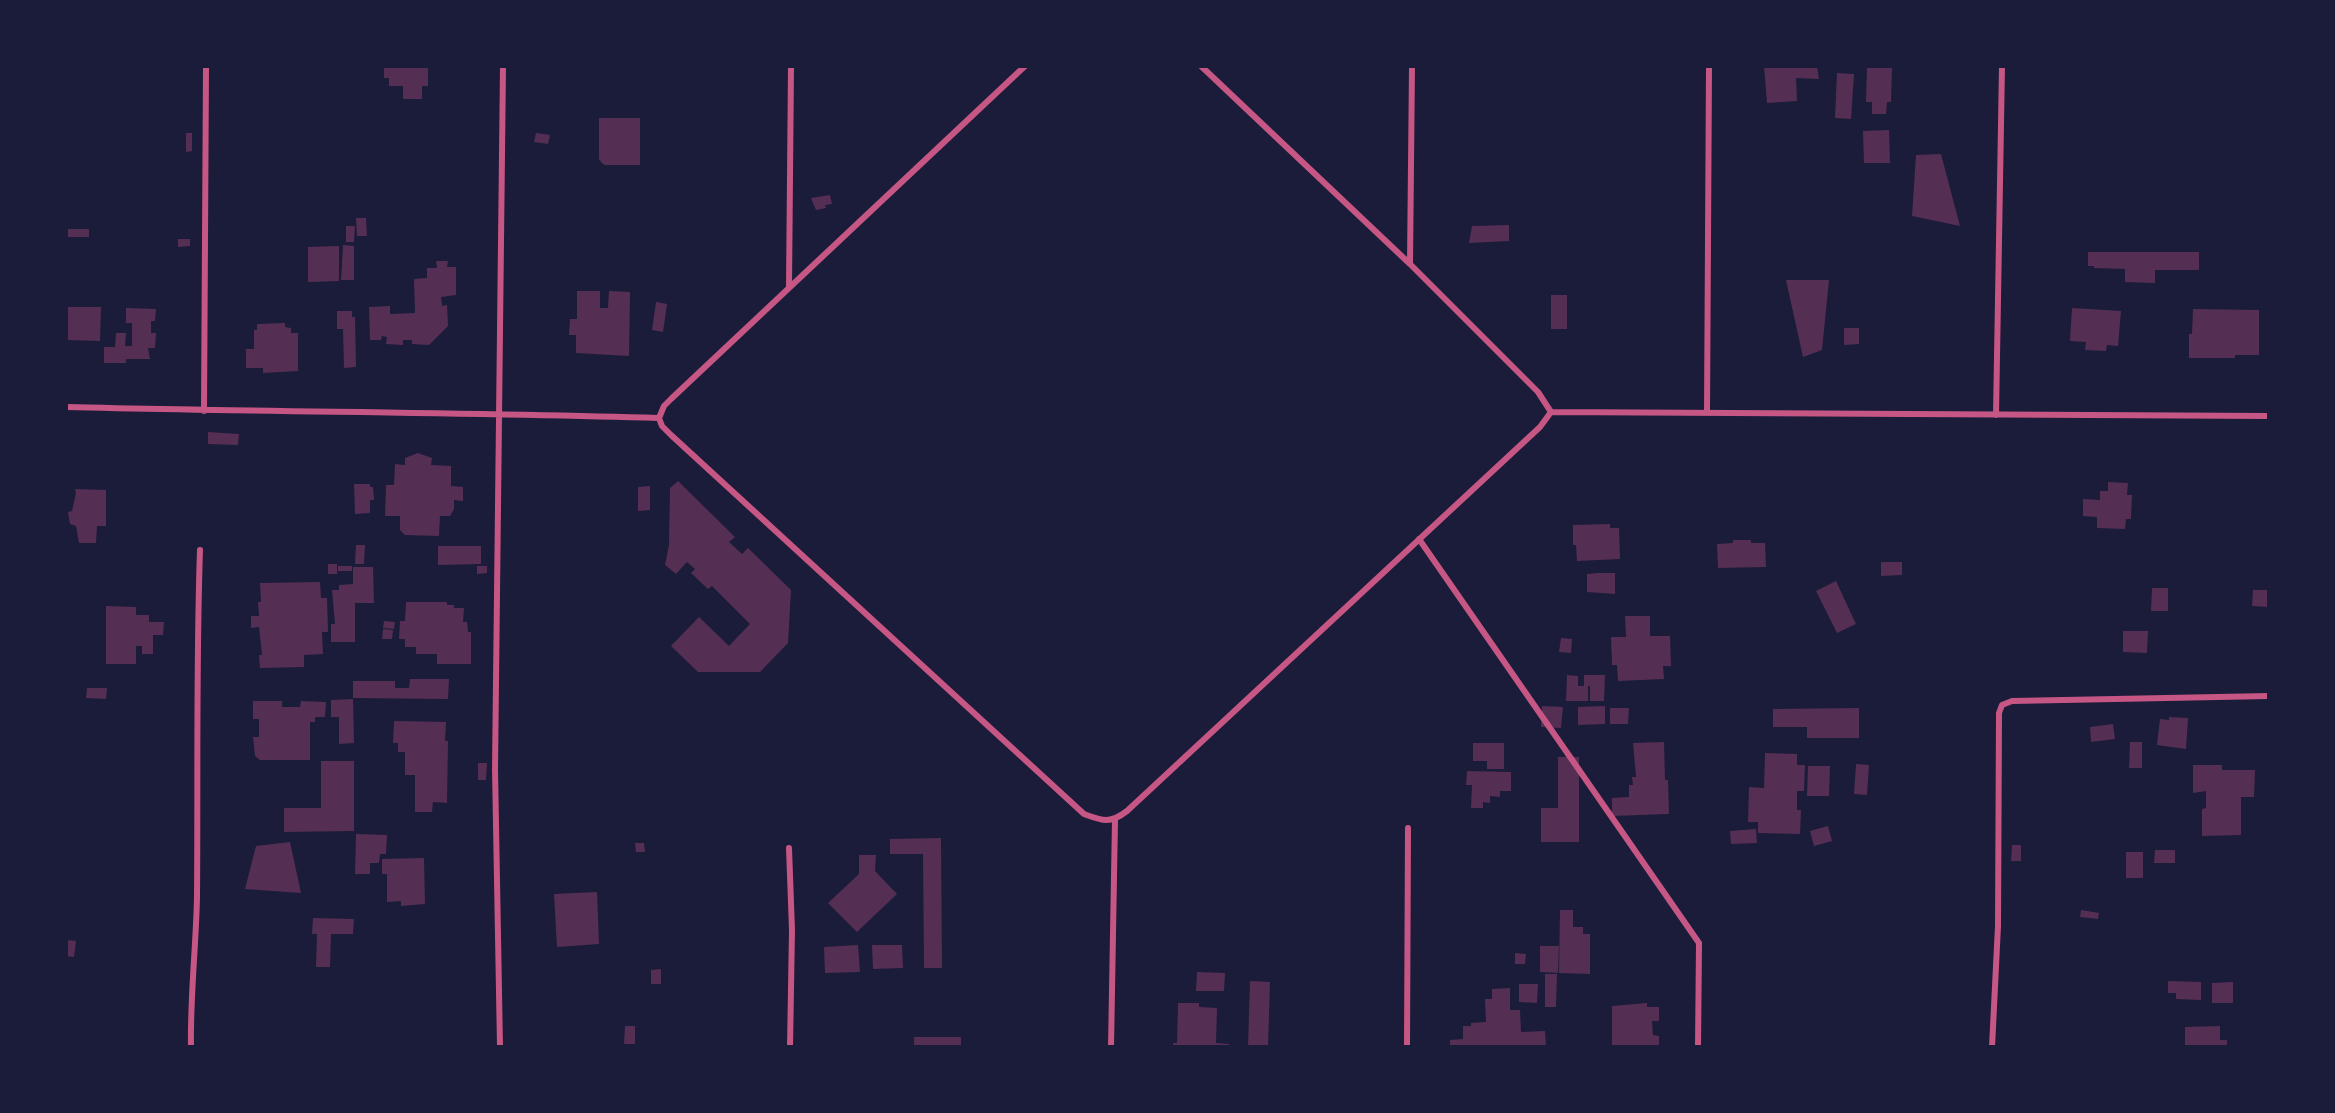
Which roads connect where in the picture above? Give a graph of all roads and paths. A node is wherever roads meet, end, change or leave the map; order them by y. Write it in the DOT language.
graph roads {
  1 [pos="206,66"];
  2 [pos="503,66"];
  3 [pos="791,66"];
  4 [pos="1025,66"];
  5 [pos="1201,66"];
  6 [pos="1412,66"];
  7 [pos="1709,66"];
  8 [pos="2002,66"];
  9 [pos="1410,264"];
  10 [pos="789,287"];
  11 [pos="66,407"];
  12 [pos="204,411"];
  13 [pos="1551,412"];
  14 [pos="500,413"];
  15 [pos="1707,413"];
  16 [pos="1996,415"];
  17 [pos="2269,416"];
  18 [pos="658,418"];
  19 [pos="1419,539"];
  20 [pos="200,550"];
  21 [pos="2269,696"];
  22 [pos="1115,820"];
  23 [pos="1408,828"];
  24 [pos="789,848"];
  25 [pos="191,1047"];
  26 [pos="500,1047"];
  27 [pos="790,1047"];
  28 [pos="1111,1047"];
  29 [pos="1407,1047"];
  30 [pos="1698,1047"];
  31 [pos="1992,1047"];
  1 -- 12 [label="street"];
  2 -- 14 [label="street"];
  3 -- 10 [label="street"];
  4 -- 10 [label="street"];
  5 -- 9 [label="street"];
  6 -- 9 [label="street"];
  7 -- 15 [label="street"];
  8 -- 16 [label="street"];
  9 -- 13 [label="street"];
  10 -- 18 [label="street"];
  11 -- 12 [label="street"];
  12 -- 14 [label="street"];
  13 -- 15 [label="street"];
  13 -- 19 [label="street"];
  14 -- 18 [label="street"];
  14 -- 26 [label="street"];
  15 -- 16 [label="street"];
  16 -- 17 [label="street"];
  18 -- 22 [label="street"];
  19 -- 22 [label="street"];
  19 -- 30 [label="street"];
  20 -- 25 [label="street"];
  21 -- 31 [label="street"];
  22 -- 28 [label="street"];
  23 -- 29 [label="street"];
  24 -- 27 [label="street"];
}
